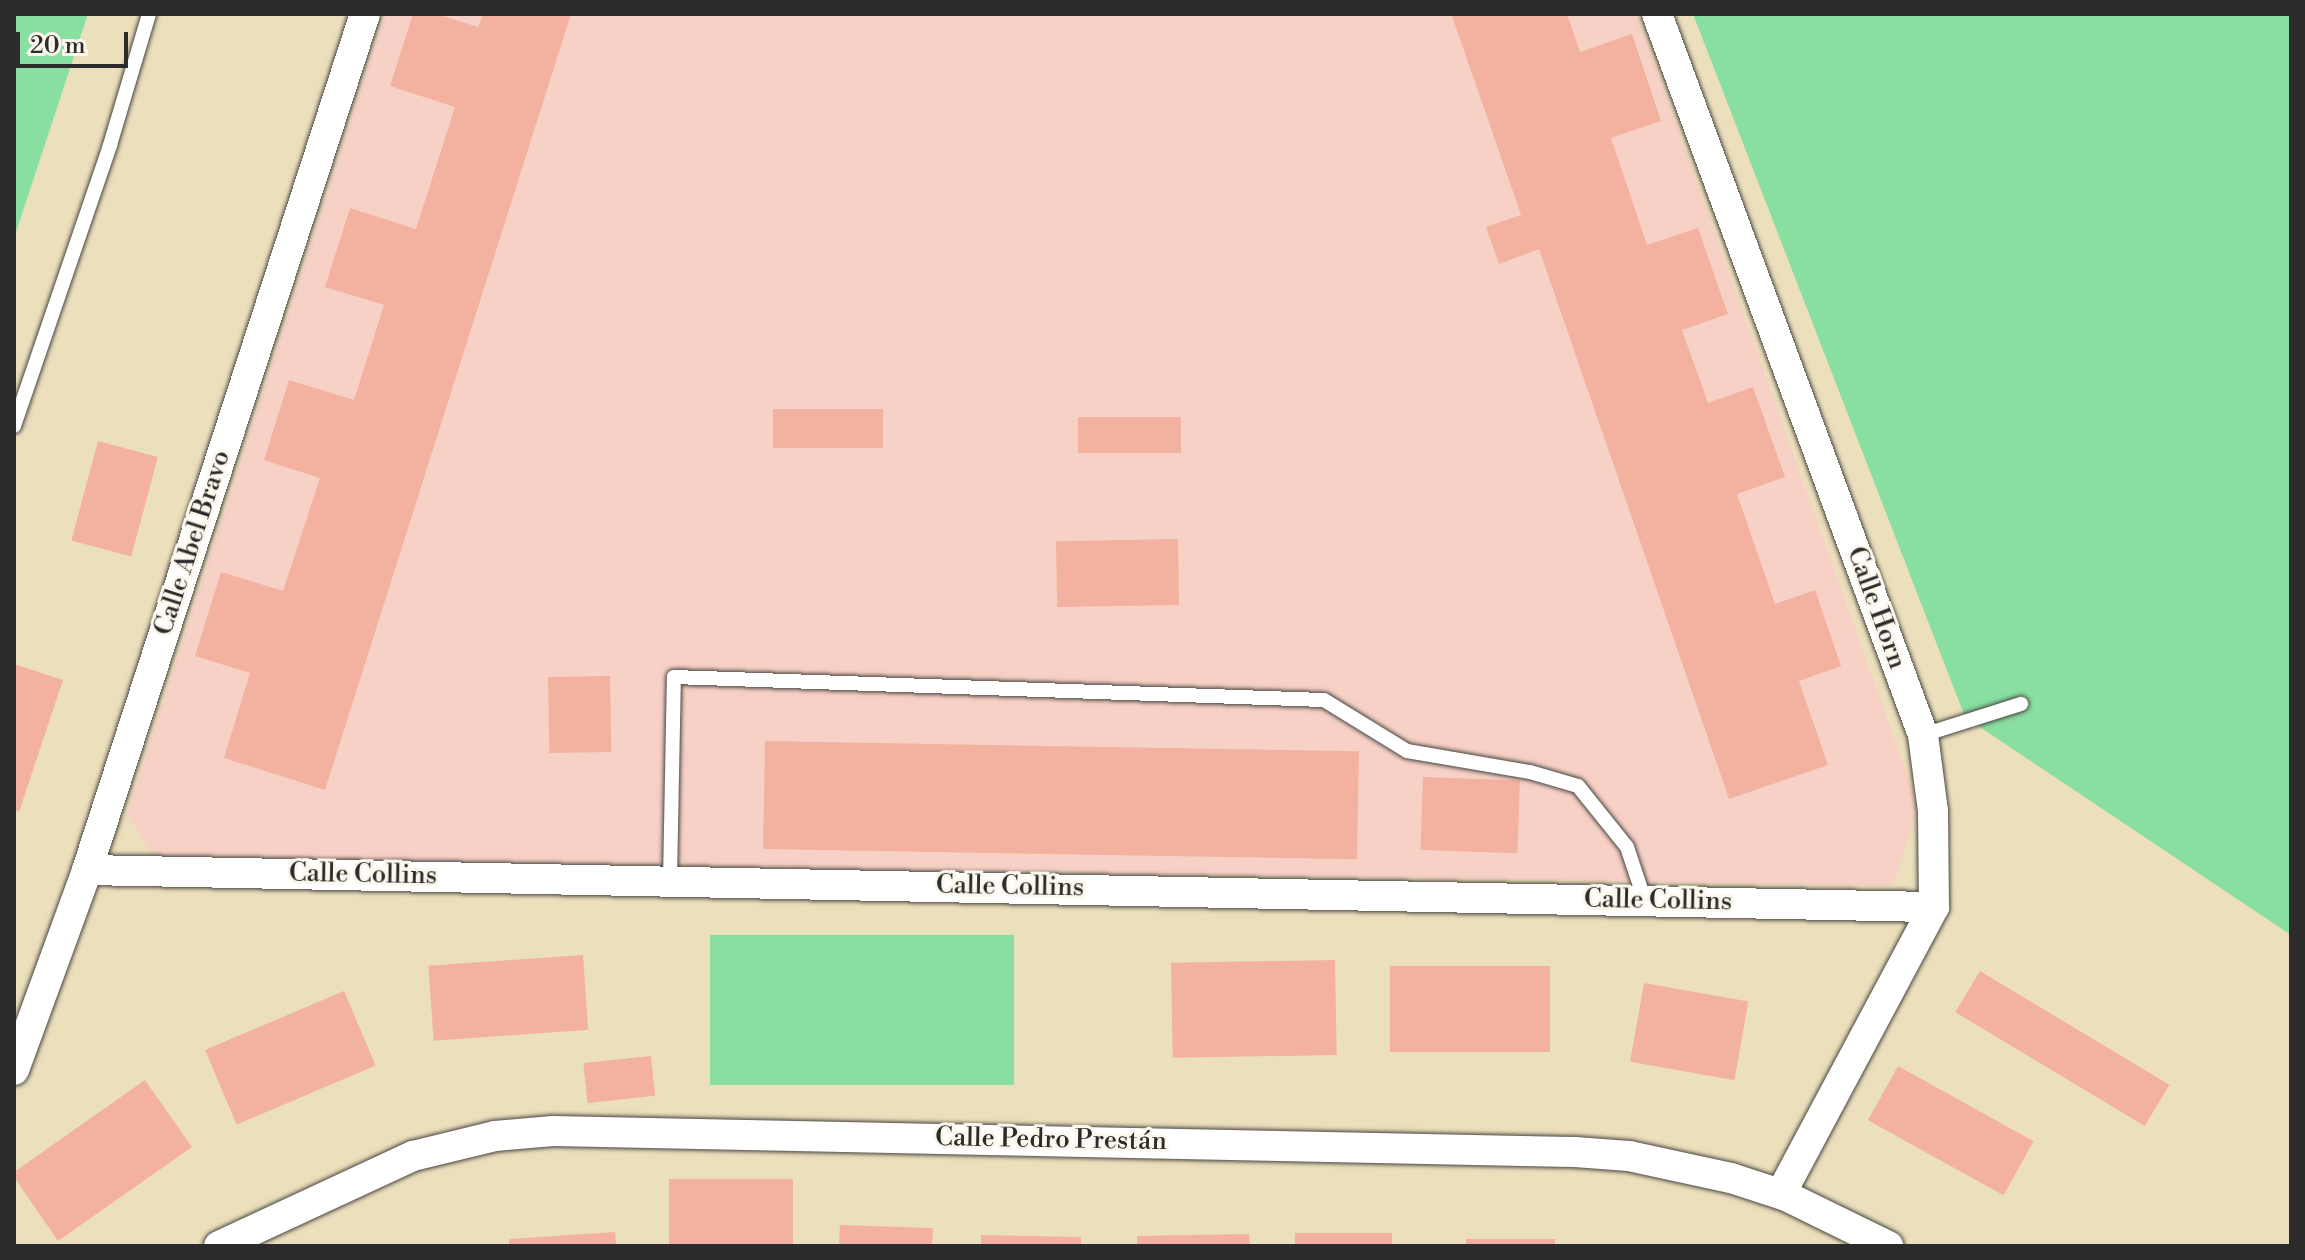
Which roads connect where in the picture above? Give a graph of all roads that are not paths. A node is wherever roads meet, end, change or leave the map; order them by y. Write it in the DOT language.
graph roads {
  1 [pos="149,14"];
  2 [pos="365,14"];
  3 [pos="1657,14"];
  4 [pos="14,426"];
  5 [pos="2021,704"];
  6 [pos="1923,735"];
  7 [pos="87,870"];
  8 [pos="670,880"];
  9 [pos="1645,901"];
  10 [pos="1934,907"];
  11 [pos="14,1070"];
  12 [pos="1781,1194"];
  13 [pos="219,1246"];
  14 [pos="1888,1246"];
  1 -- 4 [label="lane"];
  2 -- 7 [label="street, Calle Abel Bravo"];
  3 -- 6 [label="street, Calle Horn"];
  5 -- 6 [label="lane"];
  6 -- 10 [label="street, Calle Horn"];
  7 -- 8 [label="street, Calle Collins"];
  7 -- 11 [label="street, Calle Abel Bravo"];
  8 -- 9 [label="street, Calle Collins"];
  8 -- 9 [label="lane"];
  9 -- 10 [label="street, Calle Collins"];
  10 -- 12 [label="street, Calle Horn"];
  12 -- 13 [label="street, Calle Pedro Prestán"];
  12 -- 14 [label="street, Calle Pedro Prestán"];
}
